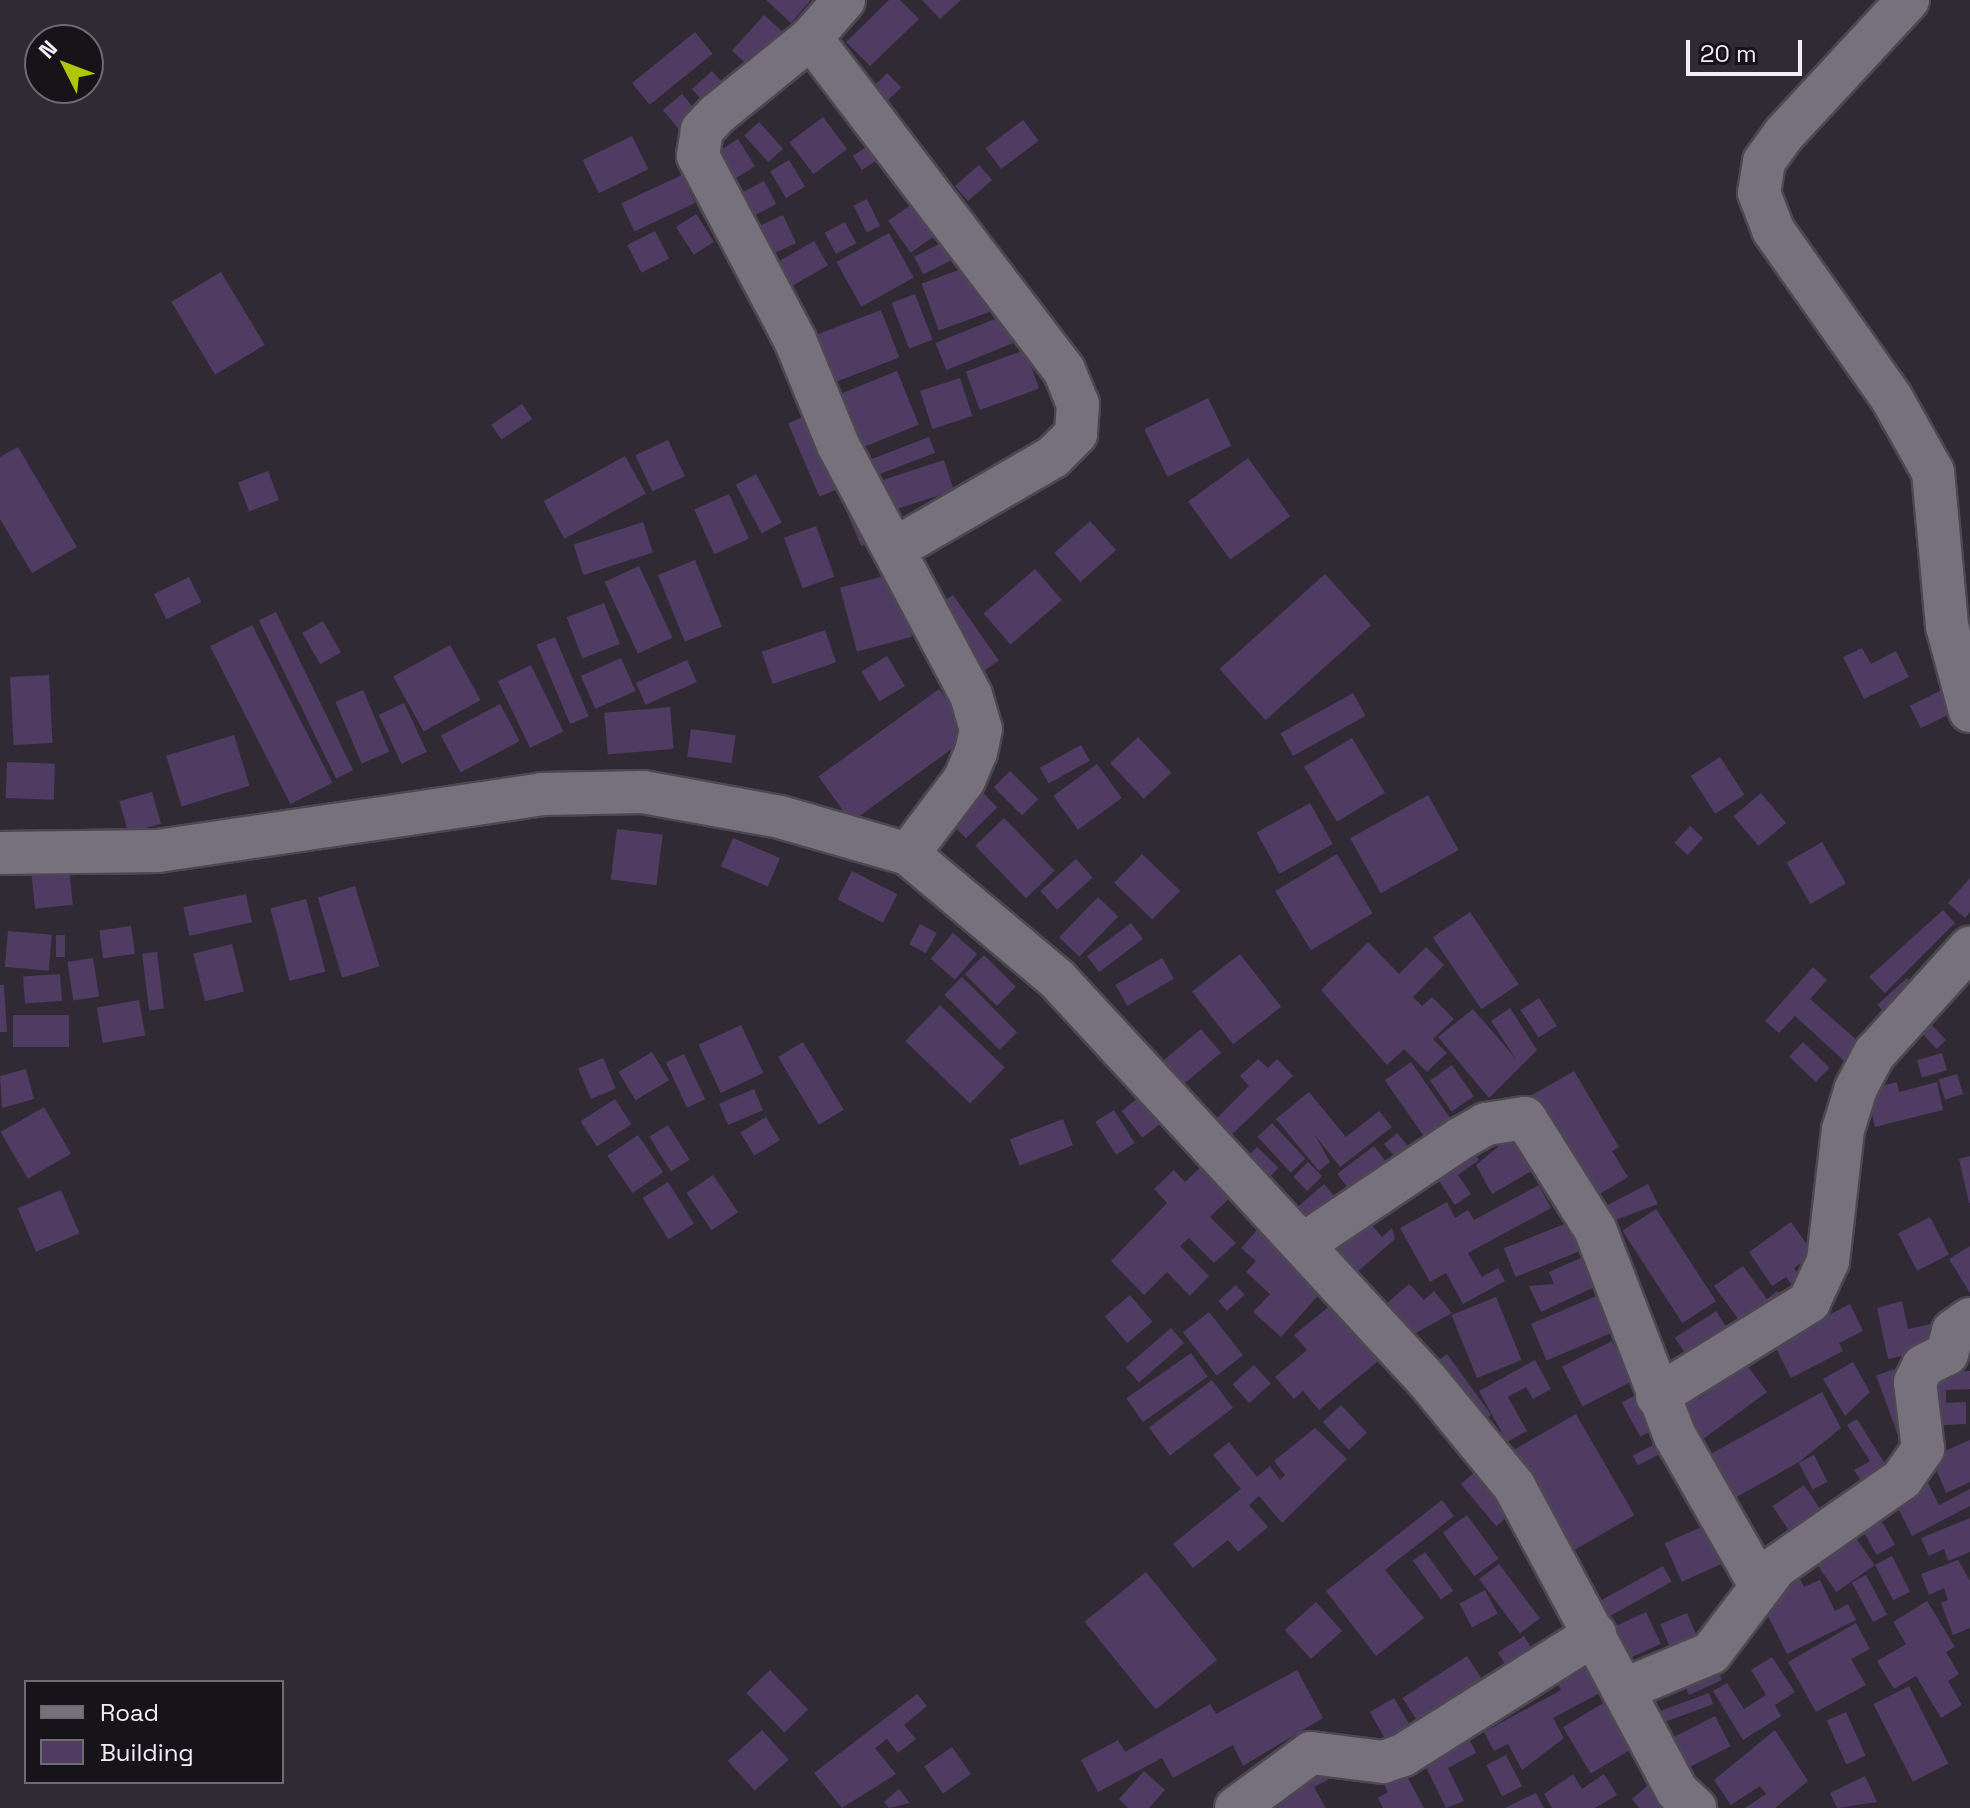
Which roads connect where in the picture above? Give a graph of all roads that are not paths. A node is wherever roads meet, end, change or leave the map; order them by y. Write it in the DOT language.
graph roads {
  1 [pos="844,0"];
  2 [pos="1908,0"];
  3 [pos="811,38"];
  4 [pos="894,549"];
  5 [pos="1970,711"];
  6 [pos="0,853"];
  7 [pos="908,854"];
  8 [pos="1970,948"];
  9 [pos="1305,1243"];
  10 [pos="1970,1319"];
  11 [pos="1657,1396"];
  12 [pos="1760,1585"];
  13 [pos="1595,1634"];
  14 [pos="1625,1689"];
  15 [pos="1236,1808"];
  16 [pos="1695,1808"];
  1 -- 3 [label="street"];
  2 -- 5 [label="street"];
  3 -- 4 [label="street"];
  3 -- 4 [label="street"];
  4 -- 7 [label="street"];
  6 -- 7 [label="street"];
  7 -- 9 [label="street"];
  8 -- 11 [label="street"];
  9 -- 11 [label="street"];
  9 -- 13 [label="street"];
  10 -- 12 [label="street"];
  11 -- 12 [label="street"];
  12 -- 14 [label="street"];
  13 -- 14 [label="street"];
  13 -- 15 [label="street"];
  14 -- 16 [label="street"];
}
